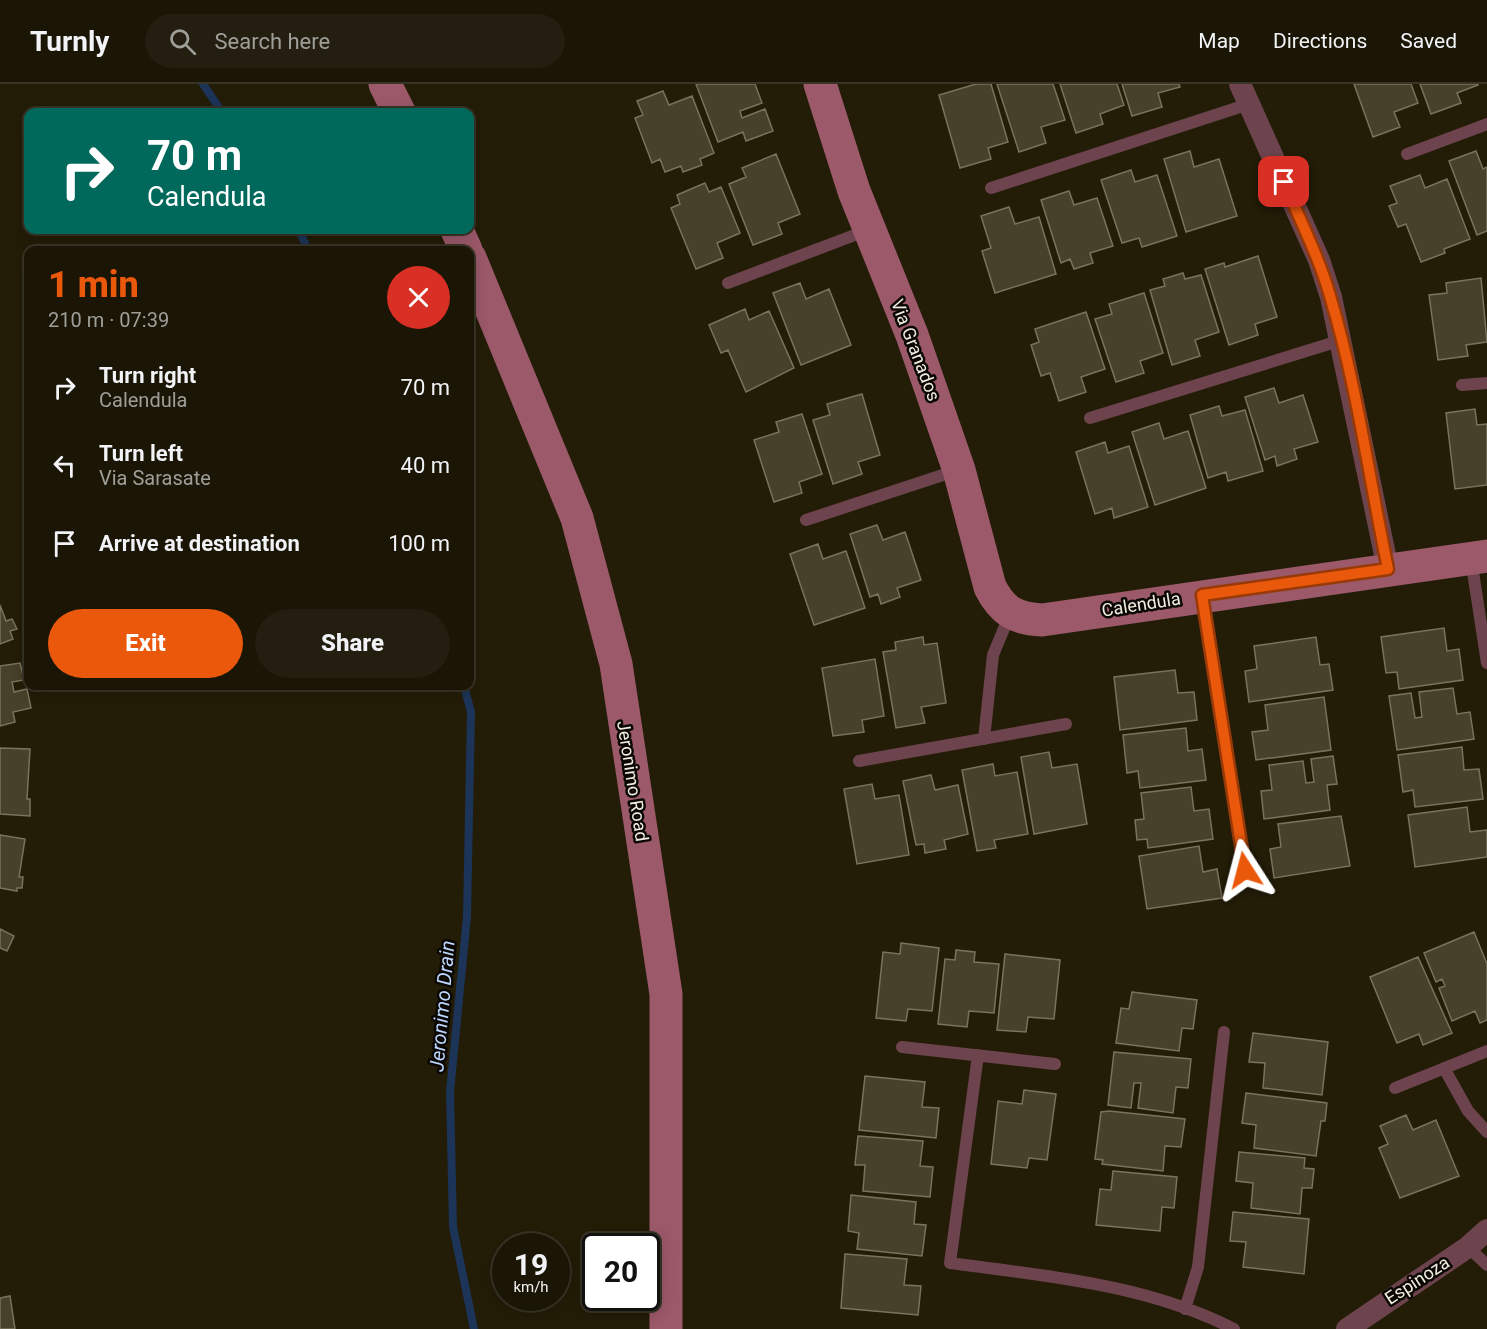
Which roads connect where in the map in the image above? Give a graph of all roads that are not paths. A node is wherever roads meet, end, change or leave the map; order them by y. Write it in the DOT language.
graph roads {
  1 [pos="385,84"];
  2 [pos="820,84"];
  3 [pos="1244,94"];
  4 [pos="397,108"];
  5 [pos="1487,124"];
  6 [pos="1407,154"];
  7 [pos="991,188"];
  8 [pos="868,230"];
  9 [pos="474,268"];
  10 [pos="728,283"];
  11 [pos="1342,340"];
  12 [pos="1487,383"];
  13 [pos="1462,385"];
  14 [pos="1090,418"];
  15 [pos="959,470"];
  16 [pos="806,520"];
  17 [pos="1479,557"];
  18 [pos="1388,569"];
  19 [pos="1202,595"];
  20 [pos="1010,614"];
  21 [pos="1487,663"];
  22 [pos="1066,724"];
  23 [pos="984,739"];
  24 [pos="859,761"];
  25 [pos="1245,870"];
  26 [pos="1224,1032"];
  27 [pos="902,1047"];
  28 [pos="1487,1050"];
  29 [pos="978,1055"];
  30 [pos="1055,1064"];
  31 [pos="1444,1068"];
  32 [pos="1395,1088"];
  33 [pos="1487,1132"];
  34 [pos="1487,1230"];
  35 [pos="1468,1247"];
  36 [pos="1487,1264"];
  37 [pos="1185,1309"];
  38 [pos="666,1329"];
  39 [pos="1234,1329"];
  40 [pos="1347,1329"];
  1 -- 4 [label="main road"];
  2 -- 8 [label="main road, Via Granados"];
  3 -- 7 [label="lane"];
  3 -- 11 [label="street"];
  5 -- 6 [label="lane"];
  8 -- 10 [label="lane"];
  8 -- 15 [label="main road, Via Granados"];
  9 -- 38 [label="main road, Jeronimo Road"];
  11 -- 14 [label="lane"];
  11 -- 18 [label="street"];
  12 -- 13 [label="lane"];
  15 -- 16 [label="lane"];
  15 -- 20 [label="main road, Via Granados"];
  17 -- 18 [label="main road, Calendula"];
  17 -- 21 [label="lane"];
  18 -- 19 [label="main road, Calendula"];
  19 -- 20 [label="main road, Calendula"];
  19 -- 25 [label="lane"];
  20 -- 23 [label="lane"];
  22 -- 23 [label="lane"];
  23 -- 24 [label="lane"];
  26 -- 37 [label="lane"];
  27 -- 29 [label="lane"];
  28 -- 31 [label="lane"];
  29 -- 30 [label="lane"];
  29 -- 37 [label="lane"];
  31 -- 32 [label="lane"];
  31 -- 33 [label="lane"];
  34 -- 35 [label="street, Espinoza"];
  35 -- 36 [label="lane"];
  35 -- 40 [label="street, Espinoza"];
  37 -- 39 [label="lane"];
}
